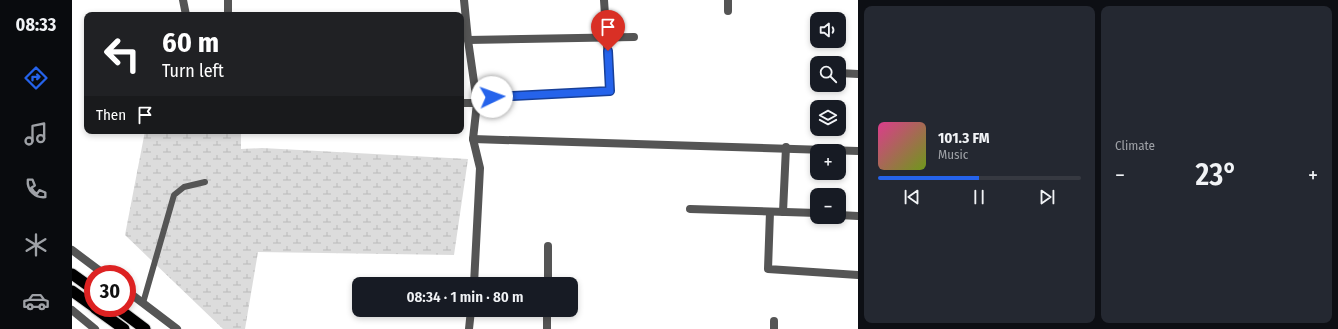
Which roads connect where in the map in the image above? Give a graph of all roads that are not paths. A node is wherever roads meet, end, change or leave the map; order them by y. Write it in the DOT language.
graph roads {
  1 [pos="184,0"];
  2 [pos="228,0"];
  3 [pos="464,0"];
  4 [pos="604,0"];
  5 [pos="728,0"];
  6 [pos="728,11"];
  7 [pos="186,12"];
  8 [pos="228,12"];
  9 [pos="634,37"];
  10 [pos="607,38"];
  11 [pos="464,40"];
  12 [pos="846,73"];
  13 [pos="858,74"];
  14 [pos="477,101"];
  15 [pos="464,103"];
  16 [pos="473,139"];
  17 [pos="786,147"];
  18 [pos="858,150"];
  19 [pos="205,182"];
  20 [pos="690,209"];
  21 [pos="770,212"];
  22 [pos="784,212"];
  23 [pos="810,213"];
  24 [pos="846,215"];
  25 [pos="858,216"];
  26 [pos="548,246"];
  27 [pos="72,250"];
  28 [pos="92,265"];
  29 [pos="72,274"];
  30 [pos="858,275"];
  31 [pos="474,277"];
  32 [pos="548,277"];
  33 [pos="84,283"];
  34 [pos="72,291"];
  35 [pos="136,298"];
  36 [pos="84,300"];
  37 [pos="143,303"];
  38 [pos="72,310"];
  39 [pos="108,317"];
  40 [pos="130,317"];
  41 [pos="470,317"];
  42 [pos="547,317"];
  43 [pos="95,329"];
  44 [pos="124,329"];
  45 [pos="145,329"];
  46 [pos="177,329"];
  47 [pos="469,329"];
  48 [pos="547,329"];
  1 -- 7 [label="street"];
  2 -- 8 [label="street"];
  3 -- 11 [label="street"];
  4 -- 10 [label="street"];
  5 -- 6 [label="street"];
  9 -- 10 [label="street"];
  10 -- 11 [label="street"];
  10 -- 14 [label="street"];
  11 -- 14 [label="street"];
  12 -- 13 [label="street"];
  14 -- 15 [label="street"];
  14 -- 16 [label="street"];
  16 -- 17 [label="street"];
  16 -- 31 [label="street"];
  17 -- 18 [label="street"];
  17 -- 22 [label="street"];
  19 -- 37 [label="lane"];
  20 -- 21 [label="street"];
  21 -- 22 [label="street"];
  21 -- 30 [label="street"];
  22 -- 23 [label="street"];
  24 -- 25 [label="street"];
  26 -- 32 [label="street"];
  27 -- 28 [label="street"];
  29 -- 33 [label="highway"];
  34 -- 36 [label="highway"];
  35 -- 37 [label="street"];
  37 -- 46 [label="street"];
  38 -- 43 [label="street"];
  39 -- 44 [label="highway"];
  40 -- 45 [label="highway"];
  41 -- 47 [label="street"];
  42 -- 48 [label="street"];
}
